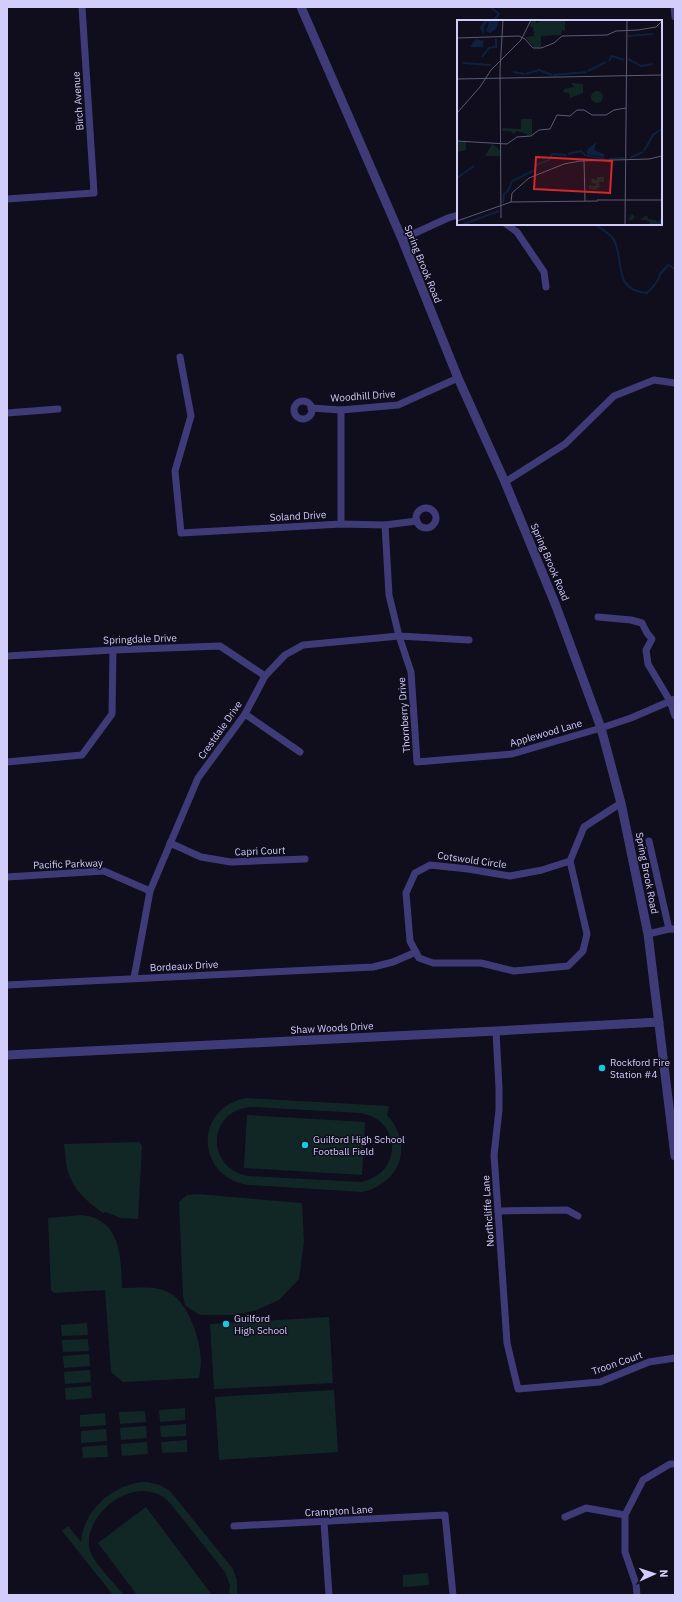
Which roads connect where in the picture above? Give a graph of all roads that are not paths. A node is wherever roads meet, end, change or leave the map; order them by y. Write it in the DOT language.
graph roads {
  1 [pos="82,7"];
  2 [pos="301,7"];
  3 [pos="674,7"];
  4 [pos="675,17"];
  5 [pos="7,198"];
  6 [pos="457,216"];
  7 [pos="507,225"];
  8 [pos="402,239"];
  9 [pos="546,287"];
  10 [pos="180,357"];
  11 [pos="458,378"];
  12 [pos="675,384"];
  13 [pos="311,408"];
  14 [pos="58,409"];
  15 [pos="341,410"];
  16 [pos="7,412"];
  17 [pos="505,482"];
  18 [pos="417,521"];
  19 [pos="342,524"];
  20 [pos="385,525"];
  21 [pos="598,617"];
  22 [pos="399,636"];
  23 [pos="469,640"];
  24 [pos="113,650"];
  25 [pos="7,656"];
  26 [pos="265,676"];
  27 [pos="673,700"];
  28 [pos="245,714"];
  29 [pos="675,716"];
  30 [pos="601,728"];
  31 [pos="300,752"];
  32 [pos="7,762"];
  33 [pos="417,762"];
  34 [pos="621,803"];
  35 [pos="649,841"];
  36 [pos="170,843"];
  37 [pos="305,859"];
  38 [pos="570,861"];
  39 [pos="7,877"];
  40 [pos="150,890"];
  41 [pos="672,929"];
  42 [pos="648,934"];
  43 [pos="416,952"];
  44 [pos="134,978"];
  45 [pos="7,985"];
  46 [pos="659,1022"];
  47 [pos="496,1031"];
  48 [pos="7,1055"];
  49 [pos="675,1156"];
  50 [pos="498,1211"];
  51 [pos="578,1216"];
  52 [pos="675,1358"];
  53 [pos="518,1389"];
  54 [pos="675,1464"];
  55 [pos="625,1514"];
  56 [pos="565,1517"];
  57 [pos="324,1522"];
  58 [pos="234,1526"];
  59 [pos="329,1595"];
  60 [pos="453,1595"];
  61 [pos="637,1595"];
  1 -- 5 [label="street, Birch Avenue"];
  2 -- 8 [label="street, Spring Brook Road"];
  3 -- 4 [label="street"];
  6 -- 8 [label="street"];
  7 -- 9 [label="street"];
  8 -- 11 [label="street, Spring Brook Road"];
  10 -- 19 [label="street, Soland Drive"];
  11 -- 15 [label="street, Woodhill Drive"];
  11 -- 17 [label="street, Spring Brook Road"];
  12 -- 17 [label="street"];
  13 -- 15 [label="street, Woodhill Drive"];
  14 -- 16 [label="street"];
  15 -- 19 [label="street"];
  17 -- 30 [label="street, Spring Brook Road"];
  18 -- 20 [label="street, Soland Drive"];
  19 -- 20 [label="street, Soland Drive"];
  20 -- 22 [label="street, Thornberry Drive"];
  21 -- 27 [label="street"];
  22 -- 23 [label="street, Crestdale Drive"];
  22 -- 26 [label="street, Crestdale Drive"];
  22 -- 33 [label="street, Thornberry Drive"];
  24 -- 25 [label="street, Springdale Drive"];
  24 -- 26 [label="street, Springdale Drive"];
  24 -- 32 [label="street"];
  26 -- 28 [label="street, Crestdale Drive"];
  27 -- 29 [label="street"];
  27 -- 30 [label="street, Applewood Lane"];
  28 -- 31 [label="street"];
  28 -- 36 [label="street, Crestdale Drive"];
  30 -- 33 [label="street, Applewood Lane"];
  30 -- 34 [label="street, Spring Brook Road"];
  34 -- 38 [label="street"];
  34 -- 42 [label="street, Spring Brook Road"];
  35 -- 41 [label="street"];
  36 -- 37 [label="street, Capri Court"];
  36 -- 40 [label="street, Crestdale Drive"];
  38 -- 43 [label="street, Cotswold Circle"];
  38 -- 43 [label="street"];
  39 -- 40 [label="street, Pacific Parkway"];
  40 -- 44 [label="street, Crestdale Drive"];
  41 -- 42 [label="street"];
  42 -- 46 [label="street, Spring Brook Road"];
  43 -- 44 [label="street, Bordeaux Drive"];
  44 -- 45 [label="street, Bordeaux Drive"];
  46 -- 47 [label="street, Shaw Woods Drive"];
  46 -- 49 [label="street, Spring Brook Road"];
  47 -- 48 [label="street, Shaw Woods Drive"];
  47 -- 50 [label="street, Northcliffe Lane"];
  50 -- 51 [label="street"];
  50 -- 53 [label="street, Northcliffe Lane"];
  52 -- 53 [label="street, Troon Court"];
  54 -- 55 [label="street"];
  55 -- 56 [label="street"];
  55 -- 61 [label="street"];
  57 -- 58 [label="street, Crampton Lane"];
  57 -- 59 [label="street"];
  57 -- 60 [label="street, Crampton Lane"];
}
